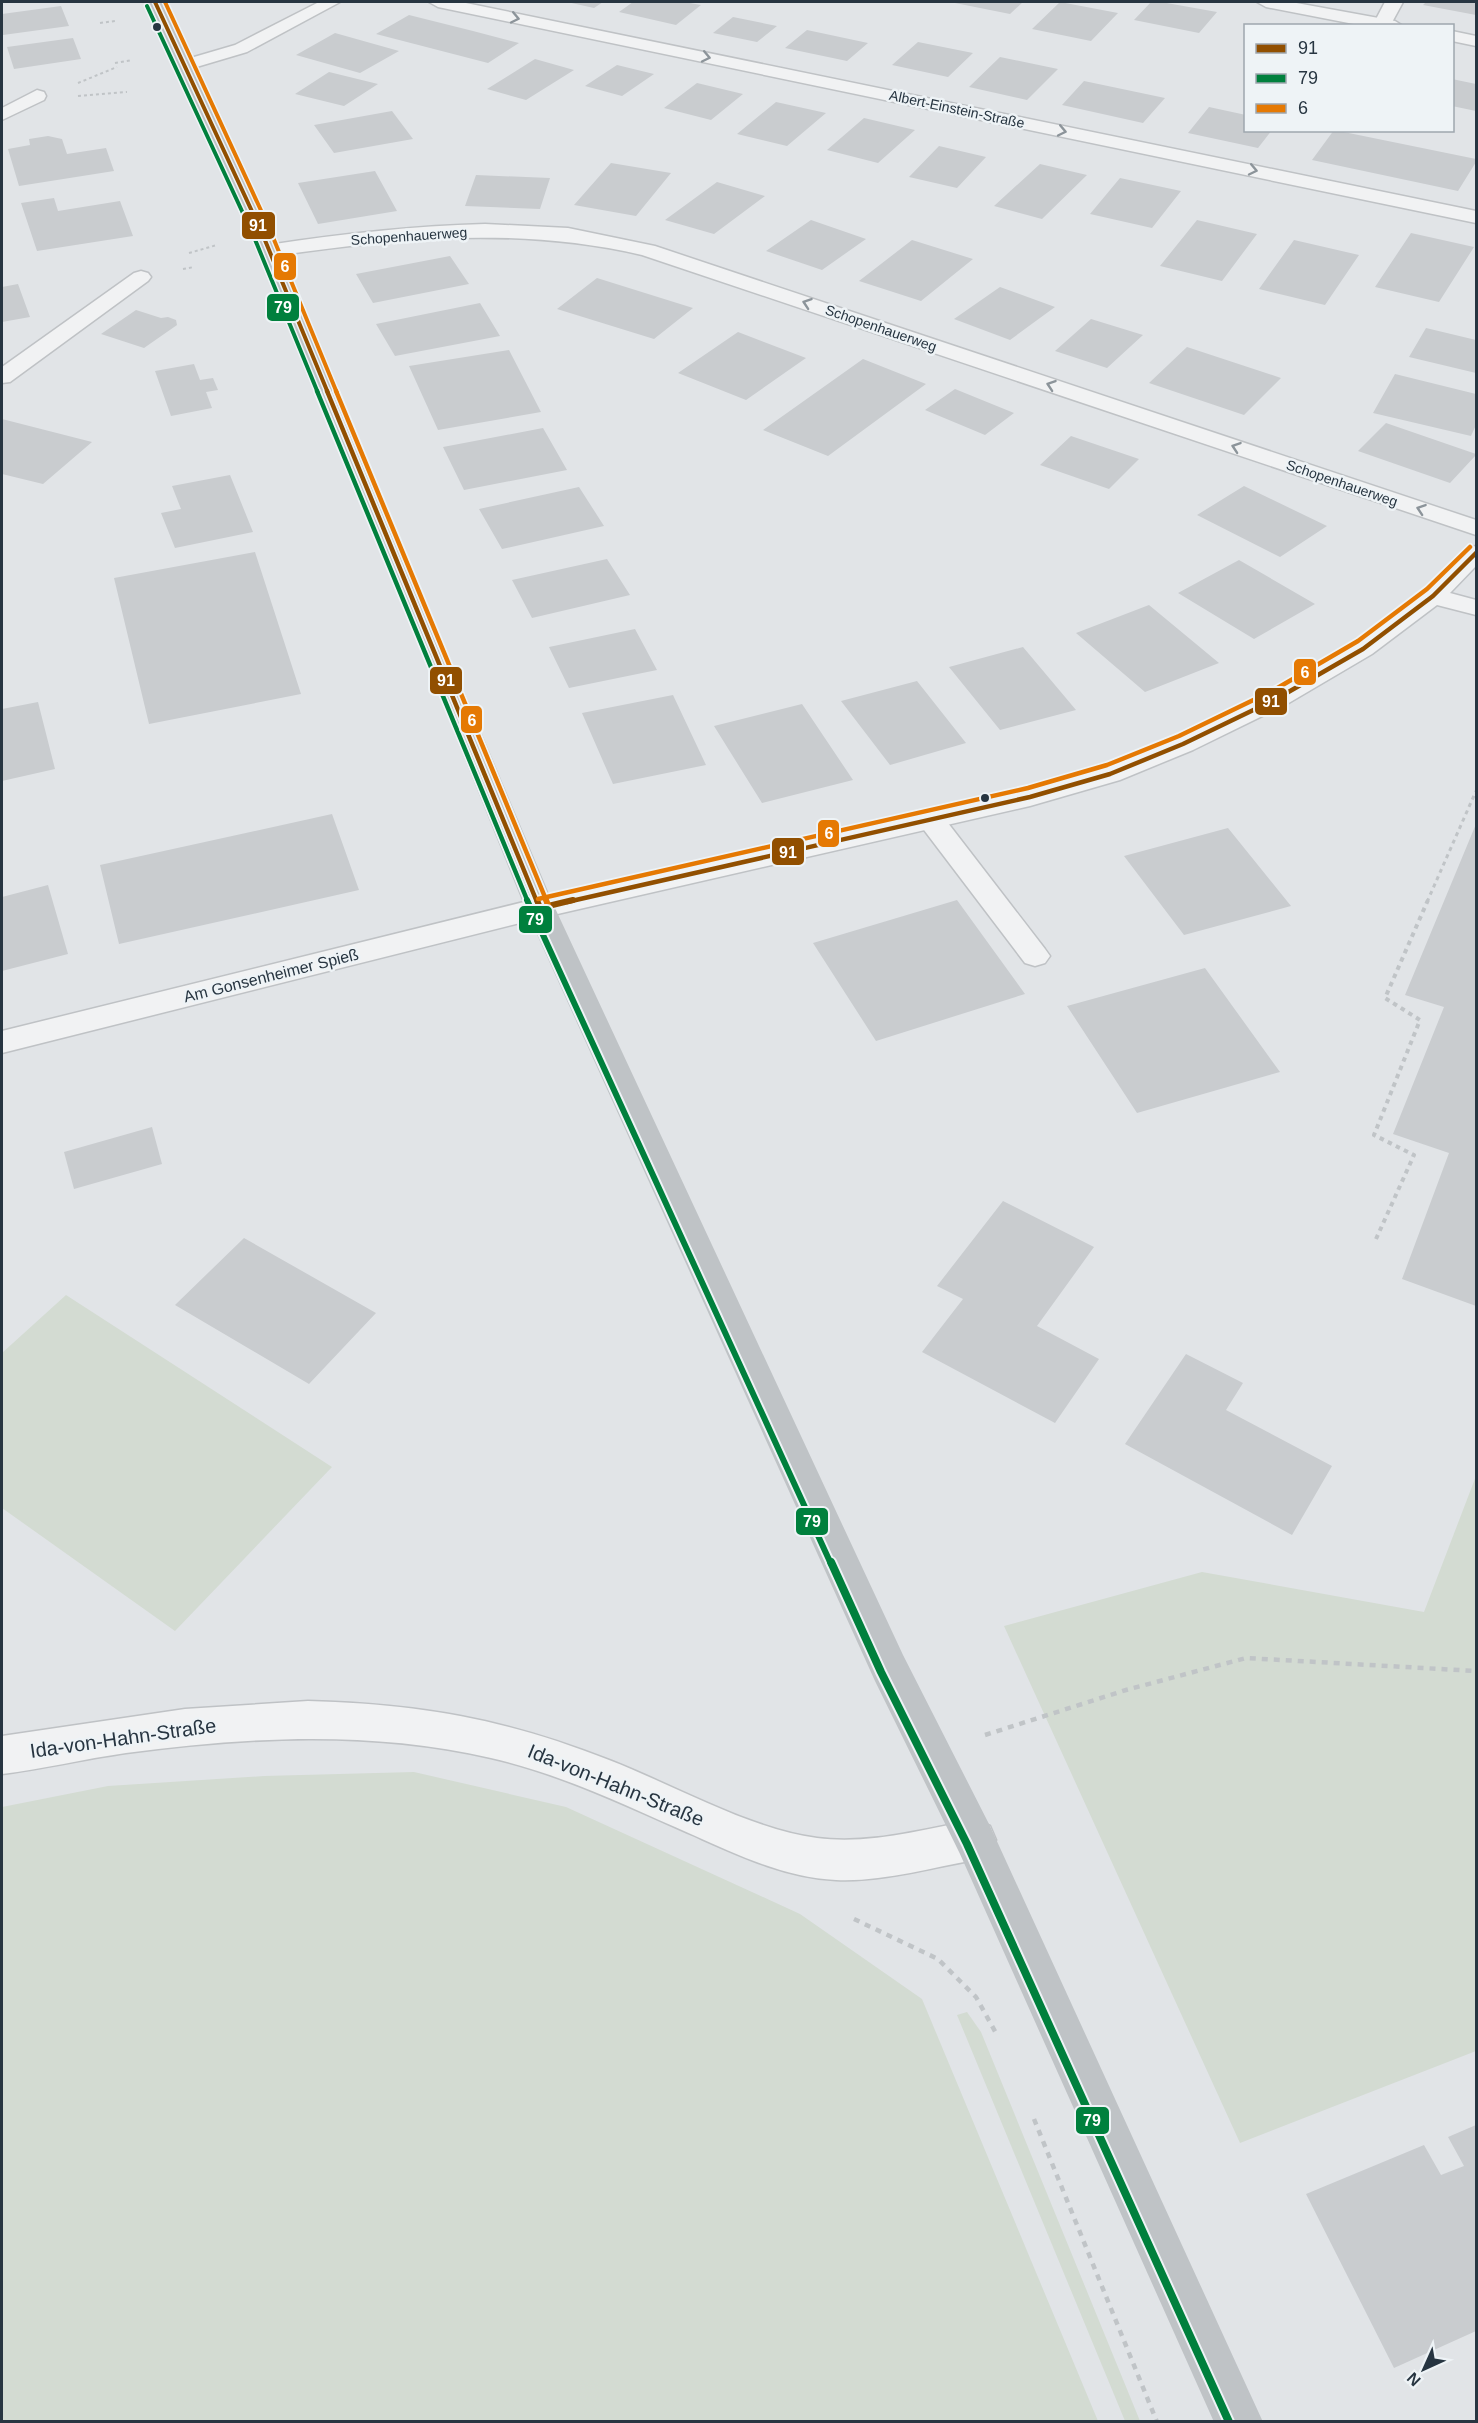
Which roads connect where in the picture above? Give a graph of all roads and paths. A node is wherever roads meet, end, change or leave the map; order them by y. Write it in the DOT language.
graph roads {
  1 [pos="155,2"];
  2 [pos="331,2"];
  3 [pos="438,2"];
  4 [pos="1266,2"];
  5 [pos="1394,2"];
  6 [pos="1389,24"];
  7 [pos="1454,36"];
  8 [pos="1476,41"];
  9 [pos="183,66"];
  10 [pos="117,67"];
  11 [pos="72,85"];
  12 [pos="127,92"];
  13 [pos="97,95"];
  14 [pos="37,96"];
  15 [pos="2,115"];
  16 [pos="1476,217"];
  17 [pos="268,251"];
  18 [pos="141,277"];
  19 [pos="2,377"];
  20 [pos="1476,528"];
  21 [pos="1476,553"];
  22 [pos="1433,596"];
  23 [pos="1476,608"];
  24 [pos="1476,791"];
  25 [pos="931,820"];
  26 [pos="540,908"];
  27 [pos="1035,956"];
  28 [pos="2,1041"];
  29 [pos="1376,1239"];
  30 [pos="1476,1671"];
  31 [pos="1009,1726"];
  32 [pos="2,1755"];
  33 [pos="975,1840"];
  34 [pos="845,1914"];
  35 [pos="1003,2044"];
  36 [pos="1030,2108"];
  37 [pos="1157,2421"];
  38 [pos="1239,2421"];
  1 -- 9 [label="main road"];
  2 -- 9 [label="street"];
  3 -- 16 [label="street, Albert-Einstein-Straße, one-way"];
  4 -- 6 [label="street"];
  5 -- 6 [label="street"];
  7 -- 8 [label="street"];
  9 -- 17 [label="main road"];
  10 -- 11 [label="path"];
  12 -- 13 [label="path"];
  14 -- 15 [label="street"];
  20 -- 17 [label="street, Schopenhauerweg, one-way"];
  17 -- 26 [label="main road"];
  18 -- 19 [label="street"];
  21 -- 22 [label="street, Am Gonsenheimer Spieß"];
  22 -- 23 [label="street"];
  22 -- 25 [label="street, Am Gonsenheimer Spieß"];
  24 -- 29 [label="path"];
  25 -- 26 [label="street, Am Gonsenheimer Spieß"];
  25 -- 27 [label="street"];
  26 -- 28 [label="street, Am Gonsenheimer Spieß"];
  26 -- 33 [label="main road"];
  30 -- 31 [label="path"];
  32 -- 33 [label="street, Ida-von-Hahn-Straße"];
  33 -- 38 [label="main road"];
  34 -- 35 [label="path"];
  36 -- 37 [label="path"];
}
